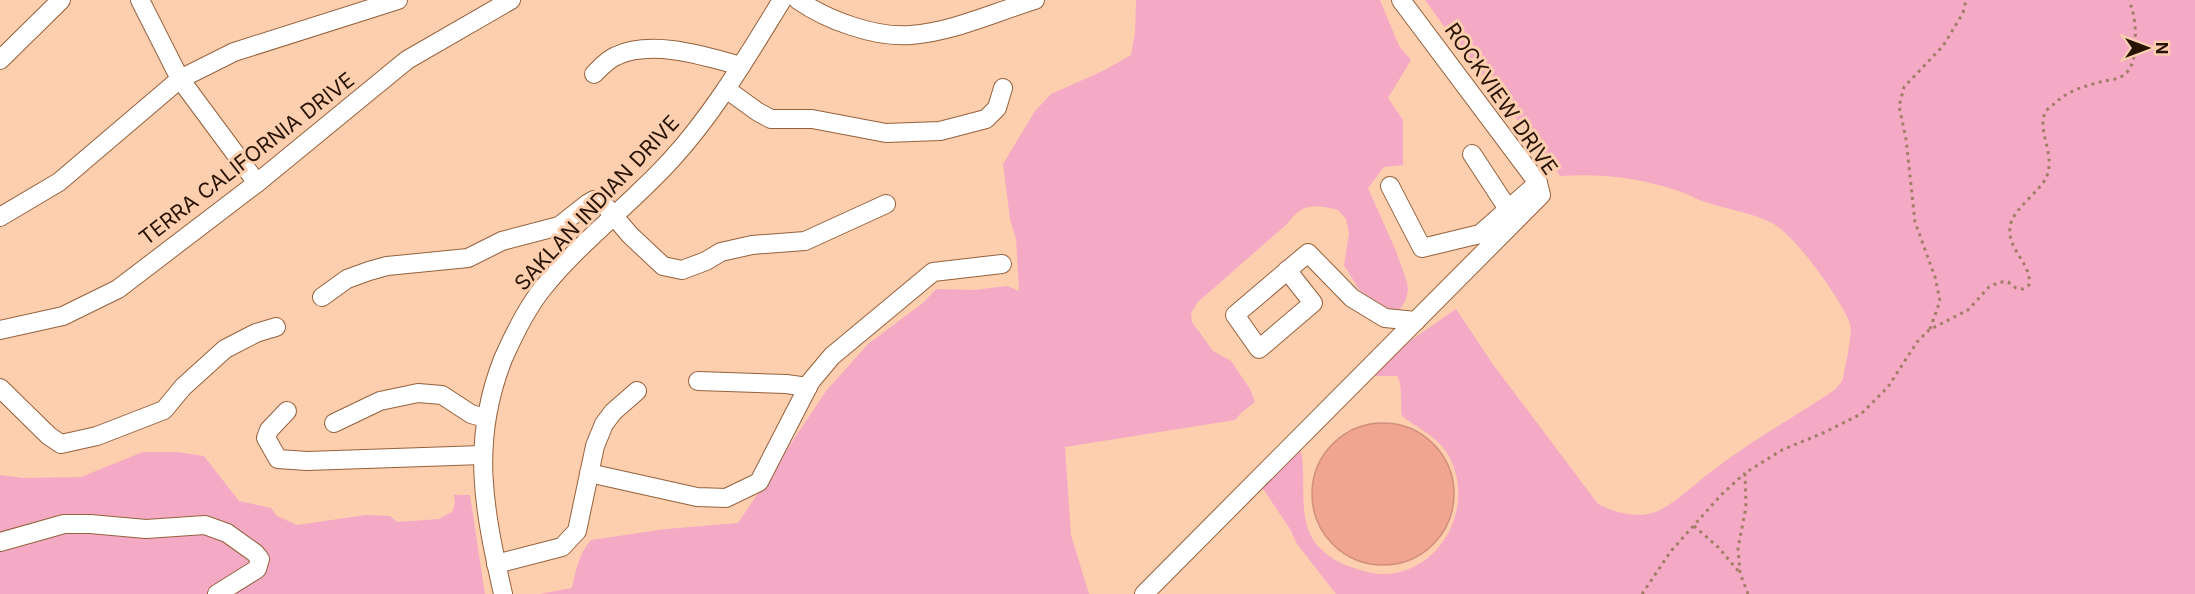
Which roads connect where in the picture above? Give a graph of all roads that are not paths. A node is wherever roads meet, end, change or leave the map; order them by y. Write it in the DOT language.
graph roads {
  1 [pos="61,0"];
  2 [pos="140,0"];
  3 [pos="398,0"];
  4 [pos="511,0"];
  5 [pos="782,0"];
  6 [pos="798,0"];
  7 [pos="1035,0"];
  8 [pos="1401,0"];
  9 [pos="478,8"];
  10 [pos="0,60"];
  11 [pos="741,66"];
  12 [pos="594,74"];
  13 [pos="180,79"];
  14 [pos="1003,88"];
  15 [pos="726,89"];
  16 [pos="1472,154"];
  17 [pos="257,183"];
  18 [pos="1390,186"];
  19 [pos="1539,189"];
  20 [pos="886,204"];
  21 [pos="1508,209"];
  22 [pos="0,217"];
  23 [pos="613,217"];
  24 [pos="1002,264"];
  25 [pos="1287,270"];
  26 [pos="322,297"];
  27 [pos="1416,321"];
  28 [pos="276,327"];
  29 [pos="0,330"];
  30 [pos="698,381"];
  31 [pos="808,387"];
  32 [pos="0,388"];
  33 [pos="637,391"];
  34 [pos="287,411"];
  35 [pos="485,418"];
  36 [pos="334,423"];
  37 [pos="482,455"];
  38 [pos="590,473"];
  39 [pos="0,542"];
  40 [pos="496,564"];
  41 [pos="217,594"];
  42 [pos="503,594"];
  43 [pos="1144,594"];
  1 -- 10 [label="street"];
  2 -- 13 [label="street"];
  3 -- 13 [label="street"];
  4 -- 9 [label="street, TERRA CALIFORNIA DRIVE"];
  5 -- 11 [label="street, SAKLAN INDIAN DRIVE"];
  6 -- 7 [label="street"];
  8 -- 19 [label="street, ROCKVIEW DRIVE"];
  9 -- 17 [label="street, TERRA CALIFORNIA DRIVE"];
  11 -- 12 [label="street"];
  11 -- 15 [label="street, SAKLAN INDIAN DRIVE"];
  13 -- 17 [label="street"];
  13 -- 22 [label="street"];
  14 -- 15 [label="street"];
  15 -- 23 [label="street, SAKLAN INDIAN DRIVE"];
  16 -- 21 [label="street"];
  17 -- 29 [label="street, TERRA CALIFORNIA DRIVE"];
  18 -- 21 [label="street"];
  19 -- 21 [label="street"];
  19 -- 27 [label="street"];
  20 -- 23 [label="street"];
  23 -- 26 [label="street"];
  23 -- 35 [label="street, SAKLAN INDIAN DRIVE"];
  24 -- 31 [label="street"];
  25 -- 27 [label="street"];
  27 -- 43 [label="street"];
  28 -- 32 [label="street"];
  30 -- 31 [label="street"];
  31 -- 38 [label="street"];
  33 -- 38 [label="street"];
  34 -- 37 [label="street"];
  35 -- 36 [label="street"];
  35 -- 37 [label="street, SAKLAN INDIAN DRIVE"];
  37 -- 40 [label="street, SAKLAN INDIAN DRIVE"];
  38 -- 40 [label="street"];
  39 -- 41 [label="street"];
  40 -- 42 [label="street, SAKLAN INDIAN DRIVE"];
}
